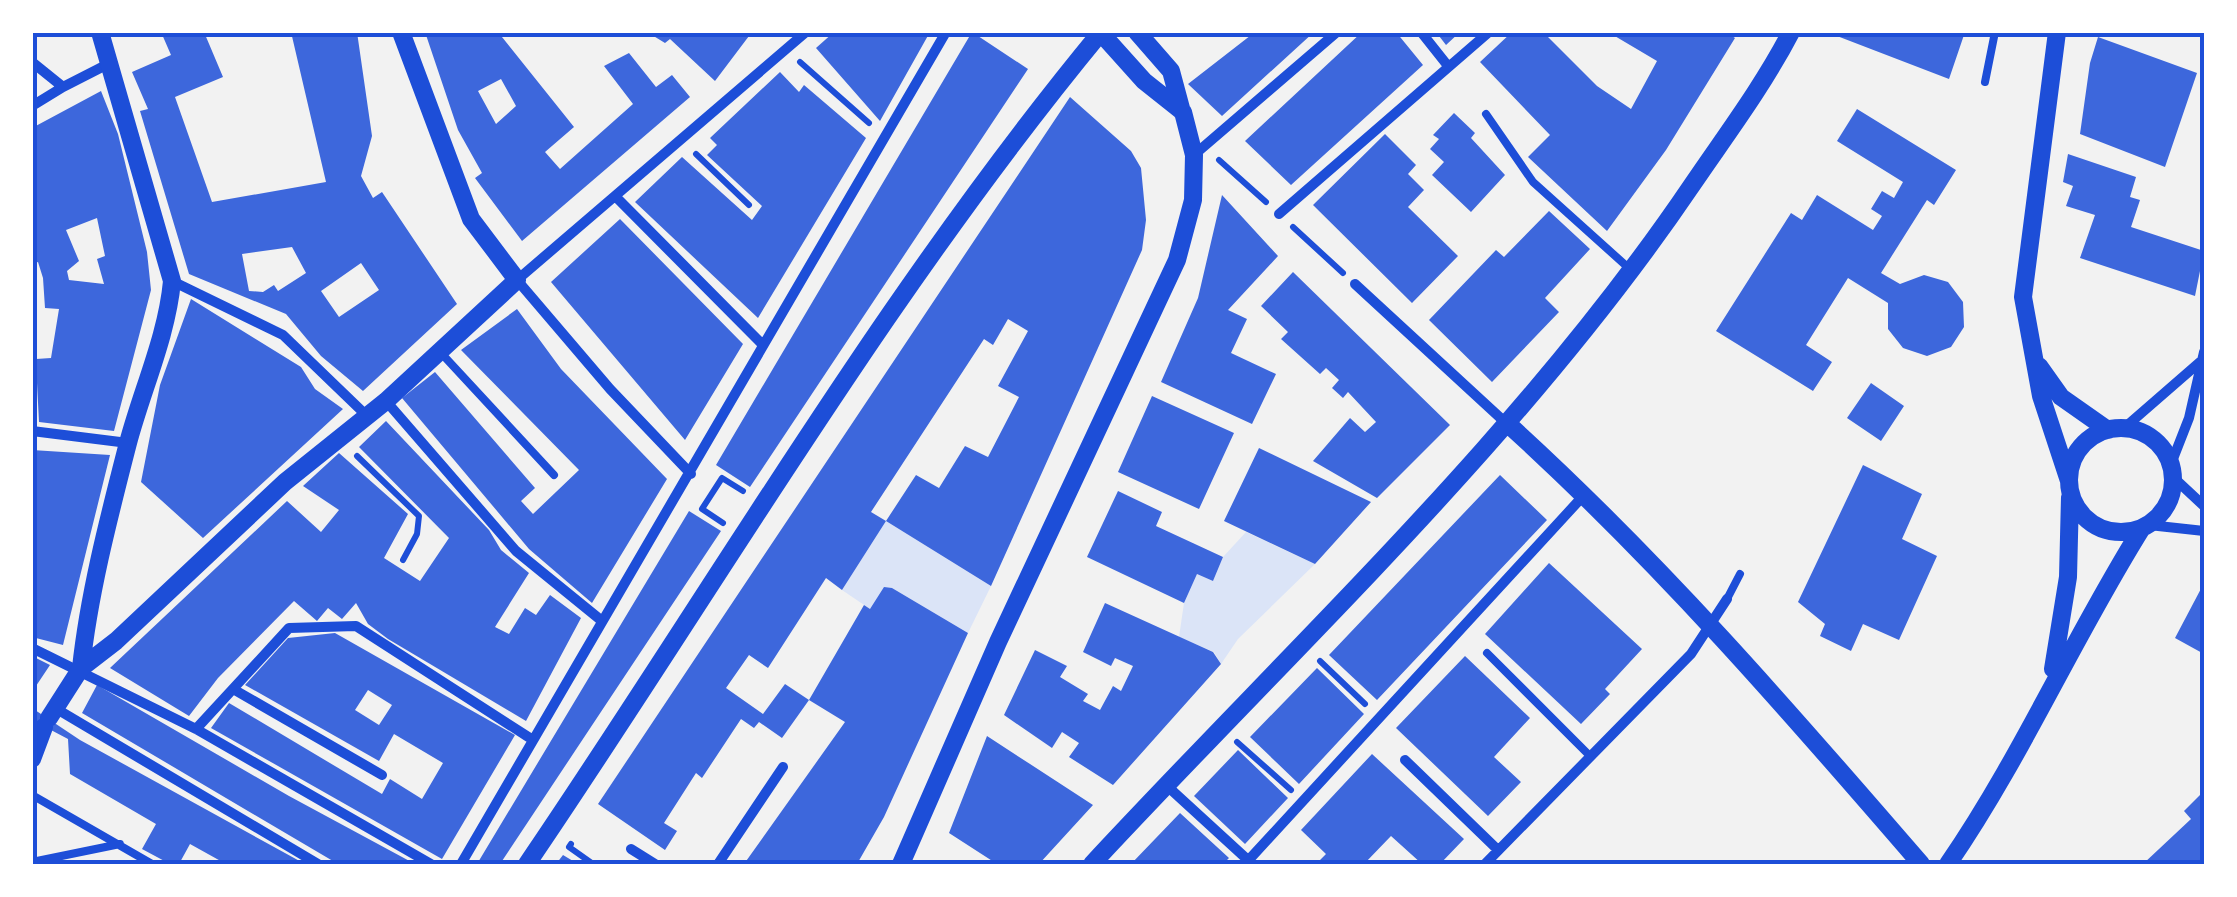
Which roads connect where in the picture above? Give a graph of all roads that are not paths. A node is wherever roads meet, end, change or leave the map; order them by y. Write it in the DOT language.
graph roads {
  1 [pos="100,32"];
  2 [pos="401,32"];
  3 [pos="806,32"];
  4 [pos="946,32"];
  5 [pos="1137,32"];
  6 [pos="1337,32"];
  7 [pos="1421,32"];
  8 [pos="1489,32"];
  9 [pos="1790,32"];
  10 [pos="1995,32"];
  11 [pos="2057,32"];
  12 [pos="1101,33"];
  13 [pos="32,62"];
  14 [pos="112,62"];
  15 [pos="1448,66"];
  16 [pos="1984,82"];
  17 [pos="64,86"];
  18 [pos="32,106"];
  19 [pos="1182,112"];
  20 [pos="1486,114"];
  21 [pos="1200,152"];
  22 [pos="616,198"];
  23 [pos="1279,214"];
  24 [pos="1632,270"];
  25 [pos="517,280"];
  26 [pos="172,281"];
  27 [pos="1354,284"];
  28 [pos="764,345"];
  29 [pos="439,350"];
  30 [pos="2032,352"];
  31 [pos="2203,357"];
  32 [pos="386,401"];
  33 [pos="366,414"];
  34 [pos="1508,424"];
  35 [pos="2116,429"];
  36 [pos="32,431"];
  37 [pos="128,443"];
  38 [pos="2172,471"];
  39 [pos="691,474"];
  40 [pos="554,475"];
  41 [pos="2069,485"];
  42 [pos="1585,494"];
  43 [pos="2204,506"];
  44 [pos="2146,526"];
  45 [pos="2204,531"];
  46 [pos="1740,574"];
  47 [pos="1728,600"];
  48 [pos="602,621"];
  49 [pos="32,648"];
  50 [pos="1487,653"];
  51 [pos="81,668"];
  52 [pos="2050,685"];
  53 [pos="233,689"];
  54 [pos="49,717"];
  55 [pos="196,729"];
  56 [pos="533,740"];
  57 [pos="1589,755"];
  58 [pos="32,759"];
  59 [pos="1405,760"];
  60 [pos="782,767"];
  61 [pos="382,775"];
  62 [pos="1166,784"];
  63 [pos="32,795"];
  64 [pos="120,844"];
  65 [pos="632,849"];
  66 [pos="1498,850"];
  67 [pos="32,862"];
  68 [pos="1247,862"];
  69 [pos="152,864"];
  70 [pos="318,864"];
  71 [pos="431,864"];
  72 [pos="461,864"];
  73 [pos="527,864"];
  74 [pos="655,864"];
  75 [pos="718,864"];
  76 [pos="902,864"];
  77 [pos="1092,864"];
  78 [pos="1485,864"];
  79 [pos="1921,864"];
  80 [pos="1948,864"];
  1 -- 14 [label="street"];
  2 -- 25 [label="street"];
  3 -- 22 [label="street"];
  4 -- 28 [label="street"];
  5 -- 19 [label="street"];
  6 -- 21 [label="street"];
  7 -- 15 [label="street"];
  8 -- 15 [label="street"];
  9 -- 24 [label="street"];
  10 -- 16 [label="lane"];
  11 -- 30 [label="street"];
  12 -- 19 [label="street"];
  12 -- 73 [label="street"];
  13 -- 17 [label="street"];
  14 -- 17 [label="street"];
  14 -- 26 [label="street"];
  15 -- 23 [label="street"];
  17 -- 18 [label="street"];
  19 -- 21 [label="street"];
  20 -- 24 [label="lane"];
  21 -- 76 [label="street"];
  22 -- 25 [label="street"];
  22 -- 28 [label="street"];
  24 -- 34 [label="street"];
  25 -- 29 [label="street"];
  25 -- 39 [label="street"];
  26 -- 33 [label="street"];
  26 -- 37 [label="street"];
  27 -- 34 [label="street"];
  28 -- 39 [label="street"];
  29 -- 32 [label="street"];
  29 -- 40 [label="lane"];
  30 -- 35 [label="street"];
  30 -- 41 [label="street"];
  31 -- 35 [label="street"];
  31 -- 38 [label="street"];
  32 -- 33 [label="street"];
  32 -- 48 [label="street"];
  33 -- 51 [label="street"];
  34 -- 42 [label="street"];
  34 -- 62 [label="street"];
  35 -- 38 [label="street"];
  35 -- 41 [label="street"];
  36 -- 37 [label="street"];
  37 -- 51 [label="street"];
  38 -- 43 [label="street"];
  38 -- 44 [label="street"];
  39 -- 48 [label="street"];
  41 -- 44 [label="street"];
  41 -- 52 [label="street"];
  42 -- 68 [label="street"];
  42 -- 79 [label="street"];
  44 -- 45 [label="street"];
  44 -- 52 [label="street"];
  46 -- 47 [label="lane"];
  47 -- 57 [label="street"];
  48 -- 56 [label="street"];
  49 -- 51 [label="street"];
  50 -- 57 [label="lane"];
  51 -- 54 [label="street"];
  51 -- 55 [label="street"];
  52 -- 80 [label="street"];
  53 -- 55 [label="street"];
  53 -- 56 [label="street"];
  53 -- 61 [label="street"];
  54 -- 58 [label="street"];
  54 -- 70 [label="street"];
  55 -- 71 [label="street"];
  56 -- 72 [label="street"];
  57 -- 66 [label="street"];
  59 -- 66 [label="street"];
  60 -- 75 [label="street"];
  62 -- 68 [label="street"];
  62 -- 77 [label="street"];
  63 -- 64 [label="lane"];
  64 -- 67 [label="lane"];
  64 -- 69 [label="lane"];
  65 -- 74 [label="street"];
  66 -- 78 [label="street"];
}
